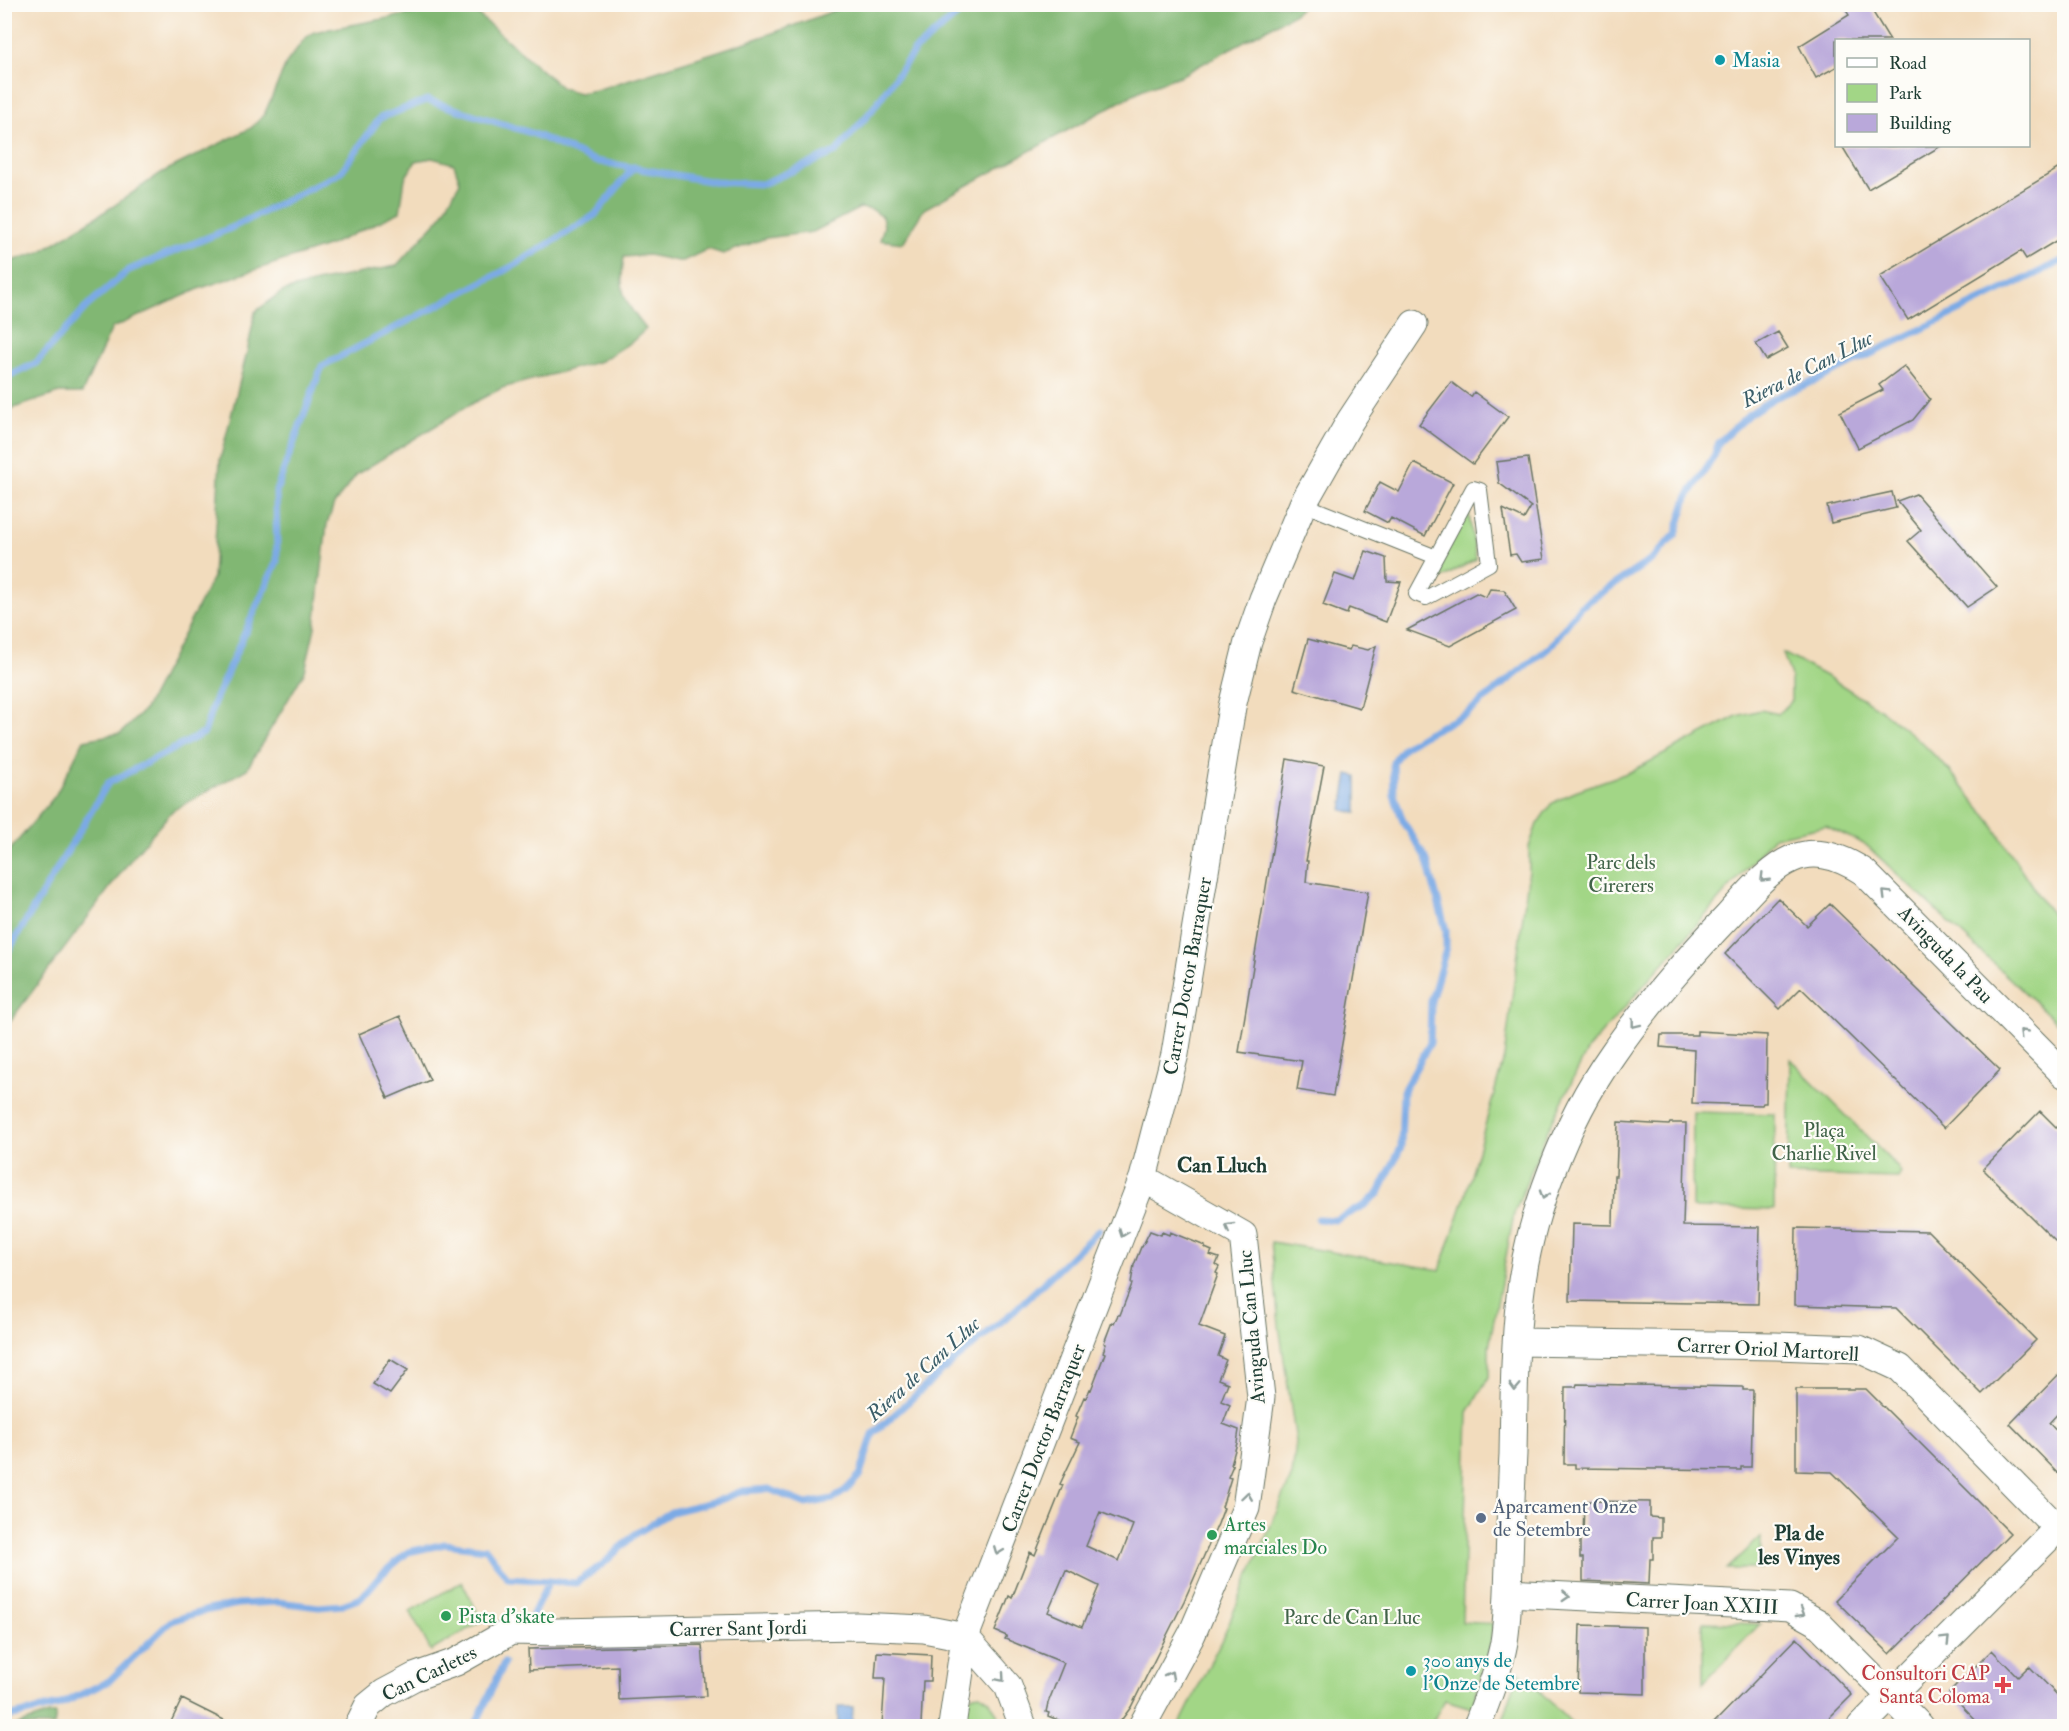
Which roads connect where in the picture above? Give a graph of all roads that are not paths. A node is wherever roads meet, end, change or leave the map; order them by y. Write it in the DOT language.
graph roads {
  1 [pos="1414,324"];
  2 [pos="1303,504"];
  3 [pos="1436,557"];
  4 [pos="2064,1074"];
  5 [pos="1143,1178"];
  6 [pos="1516,1342"];
  7 [pos="2061,1525"];
  8 [pos="1508,1593"];
  9 [pos="511,1630"];
  10 [pos="965,1637"];
  11 [pos="1890,1697"];
  12 [pos="358,1726"];
  13 [pos="952,1726"];
  14 [pos="1023,1726"];
  15 [pos="1142,1726"];
  16 [pos="1477,1726"];
  17 [pos="1861,1726"];
  18 [pos="1920,1726"];
  1 -- 2 [label="street, Carrer Doctor Barraquer"];
  2 -- 3 [label="lane"];
  2 -- 5 [label="street, Carrer Doctor Barraquer"];
  3 -- 3 [label="lane"];
  4 -- 6 [label="street, Avinguda la Pau, one-way"];
  5 -- 10 [label="street, Carrer Doctor Barraquer, one-way"];
  15 -- 5 [label="street, Avinguda Can Lluc, one-way"];
  6 -- 7 [label="street, Carrer Oriol Martorell"];
  6 -- 8 [label="street, one-way"];
  11 -- 7 [label="street, one-way"];
  8 -- 11 [label="street, Carrer Joan XXIII, one-way"];
  8 -- 16 [label="street"];
  9 -- 10 [label="street, Carrer Sant Jordi"];
  9 -- 12 [label="street, Can Carletes"];
  10 -- 13 [label="street, Carrer Doctor Barraquer"];
  10 -- 14 [label="street, one-way"];
  11 -- 17 [label="street"];
  11 -- 18 [label="street, Carrer Joan XXIII"];
}
